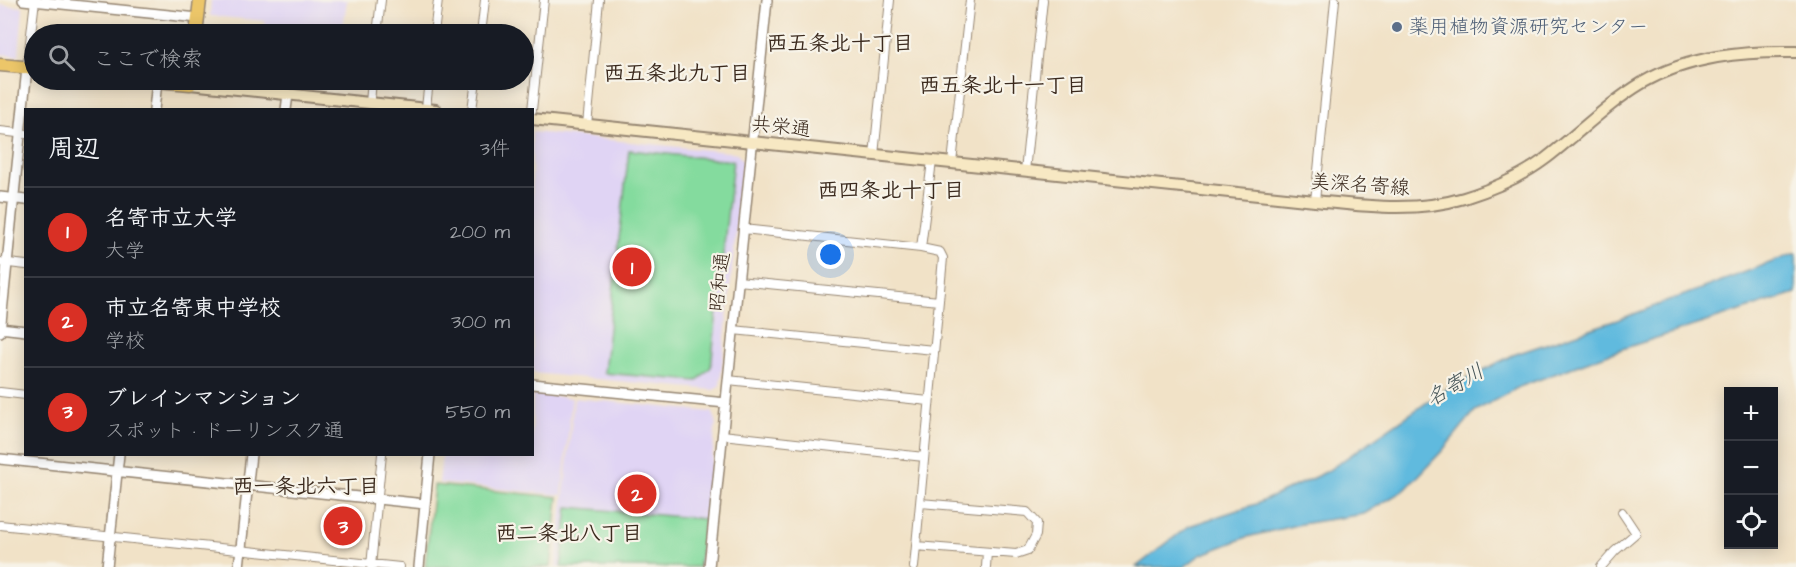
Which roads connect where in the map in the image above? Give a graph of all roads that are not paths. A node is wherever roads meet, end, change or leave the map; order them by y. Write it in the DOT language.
graph roads {
  1 [pos="23,0"];
  2 [pos="200,0"];
  3 [pos="381,0"];
  4 [pos="438,0"];
  5 [pos="485,0"];
  6 [pos="544,0"];
  7 [pos="599,0"];
  8 [pos="767,0"];
  9 [pos="890,0"];
  10 [pos="970,0"];
  11 [pos="1043,0"];
  12 [pos="1335,0"];
  13 [pos="35,1"];
  14 [pos="198,18"];
  15 [pos="34,24"];
  16 [pos="197,24"];
  17 [pos="378,24"];
  18 [pos="435,24"];
  19 [pos="482,24"];
  20 [pos="1796,52"];
  21 [pos="0,65"];
  22 [pos="24,67"];
  23 [pos="28,90"];
  24 [pos="154,90"];
  25 [pos="256,90"];
  26 [pos="371,90"];
  27 [pos="427,90"];
  28 [pos="475,90"];
  29 [pos="288,94"];
  30 [pos="370,103"];
  31 [pos="26,108"];
  32 [pos="154,108"];
  33 [pos="286,108"];
  34 [pos="415,108"];
  35 [pos="424,108"];
  36 [pos="472,108"];
  37 [pos="532,108"];
  38 [pos="534,119"];
  39 [pos="587,125"];
  40 [pos="0,131"];
  41 [pos="23,134"];
  42 [pos="753,142"];
  43 [pos="874,155"];
  44 [pos="932,161"];
  45 [pos="952,163"];
  46 [pos="1025,171"];
  47 [pos="0,197"];
  48 [pos="14,198"];
  49 [pos="24,200"];
  50 [pos="1315,201"];
  51 [pos="743,229"];
  52 [pos="921,248"];
  53 [pos="3,262"];
  54 [pos="24,265"];
  55 [pos="738,281"];
  56 [pos="939,301"];
  57 [pos="0,330"];
  58 [pos="733,330"];
  59 [pos="24,331"];
  60 [pos="934,350"];
  61 [pos="728,380"];
  62 [pos="534,384"];
  63 [pos="0,392"];
  64 [pos="24,395"];
  65 [pos="929,401"];
  66 [pos="726,403"];
  67 [pos="722,435"];
  68 [pos="118,456"];
  69 [pos="251,456"];
  70 [pos="381,456"];
  71 [pos="430,456"];
  72 [pos="924,457"];
  73 [pos="0,459"];
  74 [pos="117,471"];
  75 [pos="248,485"];
  76 [pos="377,499"];
  77 [pos="921,503"];
  78 [pos="425,504"];
  79 [pos="1622,512"];
  80 [pos="0,525"];
  81 [pos="110,537"];
  82 [pos="916,546"];
  83 [pos="241,550"];
  84 [pos="987,552"];
  85 [pos="371,565"];
  86 [pos="107,567"];
  87 [pos="239,567"];
  88 [pos="400,567"];
  89 [pos="419,567"];
  90 [pos="709,567"];
  91 [pos="914,567"];
  92 [pos="986,567"];
  93 [pos="1601,567"];
  1 -- 13 [label="street"];
  2 -- 14 [label="highway"];
  3 -- 17 [label="street"];
  4 -- 18 [label="street"];
  5 -- 19 [label="street"];
  6 -- 37 [label="street"];
  7 -- 39 [label="street"];
  8 -- 42 [label="street, 昭和通"];
  9 -- 43 [label="street"];
  10 -- 45 [label="street"];
  11 -- 46 [label="street"];
  12 -- 50 [label="street"];
  13 -- 14 [label="street"];
  13 -- 15 [label="street"];
  14 -- 16 [label="highway"];
  20 -- 50 [label="main road, 美深名寄線"];
  21 -- 22 [label="highway"];
  23 -- 31 [label="street"];
  24 -- 32 [label="street"];
  25 -- 29 [label="main road"];
  26 -- 30 [label="street"];
  27 -- 35 [label="street"];
  28 -- 36 [label="street"];
  29 -- 30 [label="main road"];
  29 -- 33 [label="street"];
  30 -- 34 [label="main road"];
  38 -- 39 [label="main road, 共栄通"];
  39 -- 42 [label="main road, 共栄通"];
  40 -- 41 [label="street"];
  41 -- 48 [label="street"];
  42 -- 43 [label="main road, 共栄通"];
  42 -- 51 [label="street, 昭和通"];
  43 -- 44 [label="main road, 共栄通"];
  44 -- 45 [label="main road, 共栄通"];
  44 -- 52 [label="street"];
  45 -- 46 [label="main road, 共栄通"];
  46 -- 50 [label="main road, 美深名寄線"];
  47 -- 48 [label="street"];
  48 -- 49 [label="street"];
  48 -- 53 [label="street"];
  51 -- 52 [label="street"];
  51 -- 55 [label="street, 昭和通"];
  52 -- 56 [label="street"];
  53 -- 54 [label="street"];
  53 -- 57 [label="street"];
  55 -- 56 [label="street"];
  55 -- 58 [label="street, 昭和通"];
  56 -- 60 [label="street"];
  57 -- 59 [label="street"];
  58 -- 60 [label="street"];
  58 -- 61 [label="street, 昭和通"];
  60 -- 65 [label="street"];
  61 -- 65 [label="street"];
  61 -- 66 [label="street, 昭和通"];
  62 -- 66 [label="street"];
  63 -- 64 [label="street"];
  65 -- 72 [label="street"];
  66 -- 67 [label="street, 昭和通"];
  67 -- 72 [label="street"];
  67 -- 90 [label="street, 昭和通"];
  68 -- 74 [label="street"];
  69 -- 75 [label="street"];
  70 -- 76 [label="street"];
  71 -- 78 [label="street"];
  72 -- 77 [label="street"];
  73 -- 74 [label="street"];
  74 -- 75 [label="street"];
  74 -- 81 [label="street"];
  75 -- 76 [label="street"];
  75 -- 83 [label="street"];
  76 -- 78 [label="street"];
  76 -- 85 [label="street"];
  77 -- 82 [label="street"];
  77 -- 84 [label="street"];
  78 -- 89 [label="street"];
  79 -- 93 [label="street"];
  80 -- 81 [label="street"];
  81 -- 83 [label="street"];
  81 -- 86 [label="street"];
  82 -- 84 [label="street"];
  82 -- 91 [label="street"];
  83 -- 85 [label="street"];
  83 -- 87 [label="street"];
  84 -- 92 [label="street"];
  85 -- 88 [label="street"];
}
